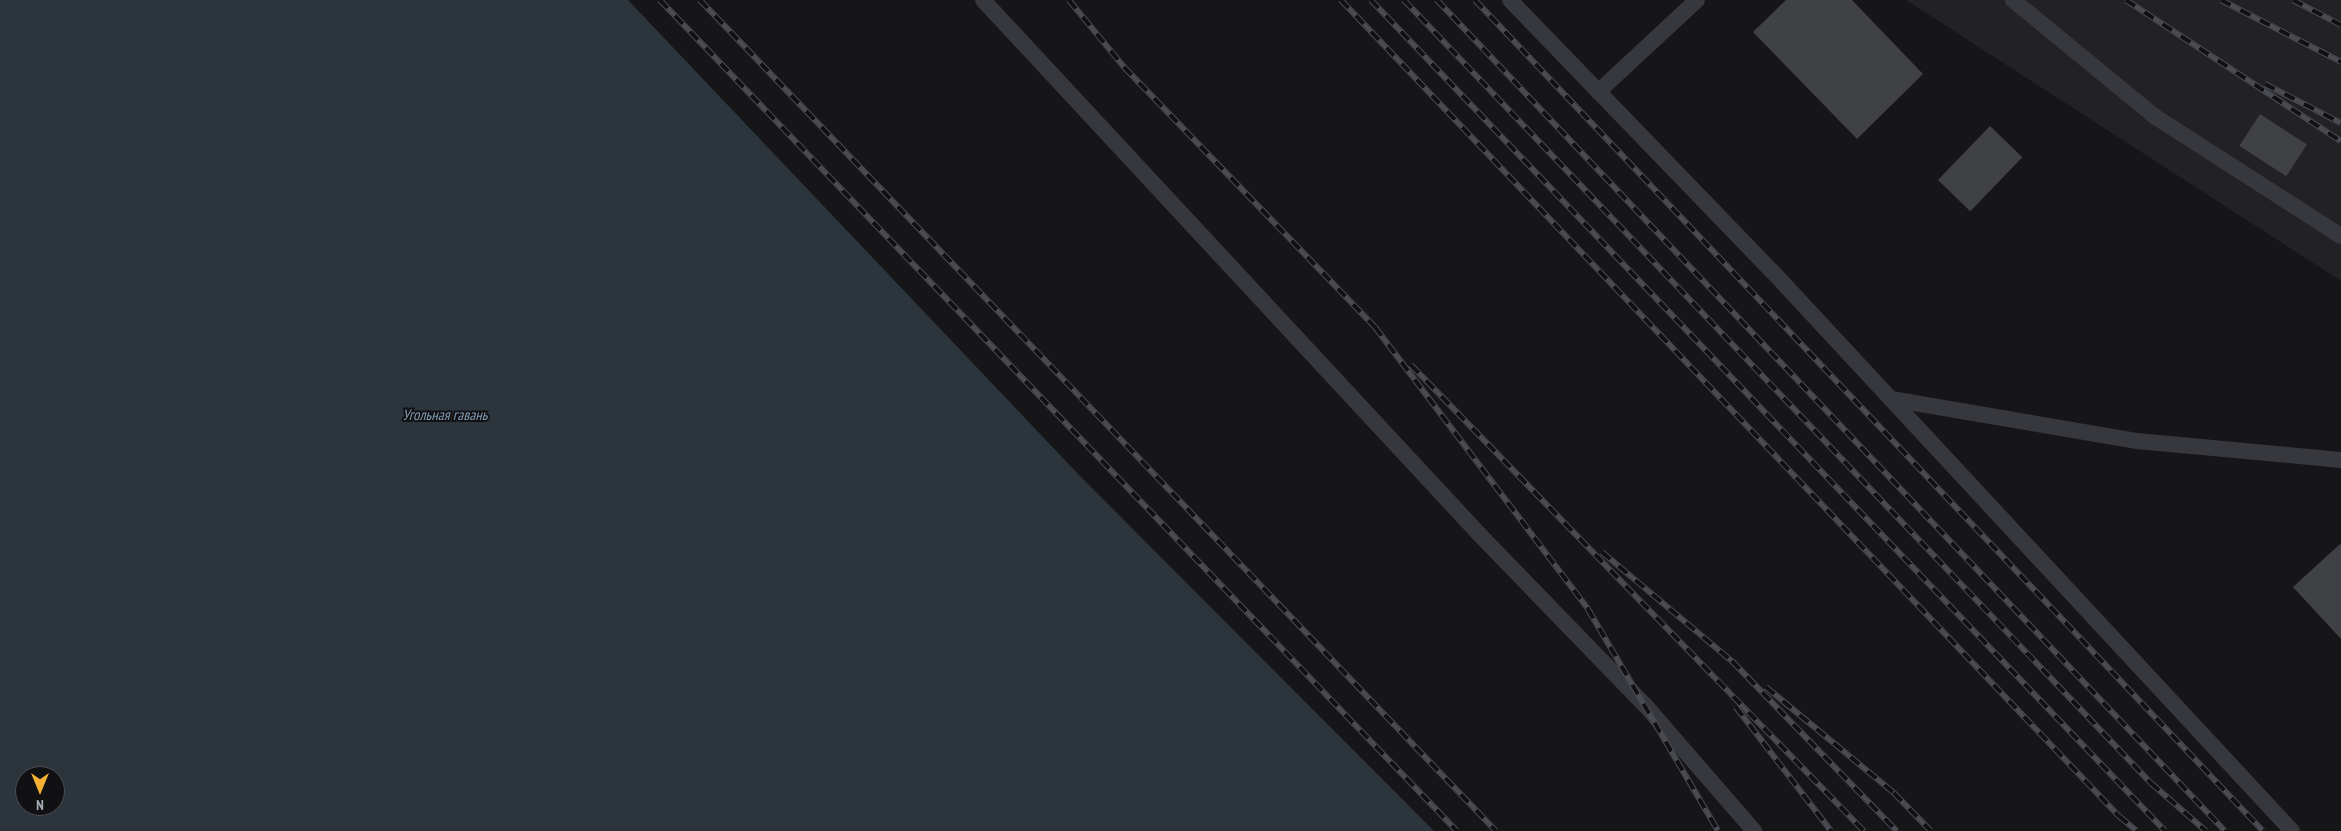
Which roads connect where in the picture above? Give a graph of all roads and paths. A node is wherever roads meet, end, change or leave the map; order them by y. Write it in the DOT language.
graph roads {
  1 [pos="983,0"];
  2 [pos="1510,0"];
  3 [pos="1697,0"];
  4 [pos="2014,0"];
  5 [pos="1598,92"];
  6 [pos="2341,236"];
  7 [pos="1891,399"];
  8 [pos="2341,460"];
  9 [pos="1754,831"];
  10 [pos="2292,831"];
  1 -- 9 [label="lane"];
  2 -- 5 [label="lane"];
  3 -- 5 [label="lane"];
  4 -- 6 [label="lane"];
  5 -- 7 [label="lane"];
  7 -- 8 [label="lane"];
  7 -- 10 [label="lane"];
}
